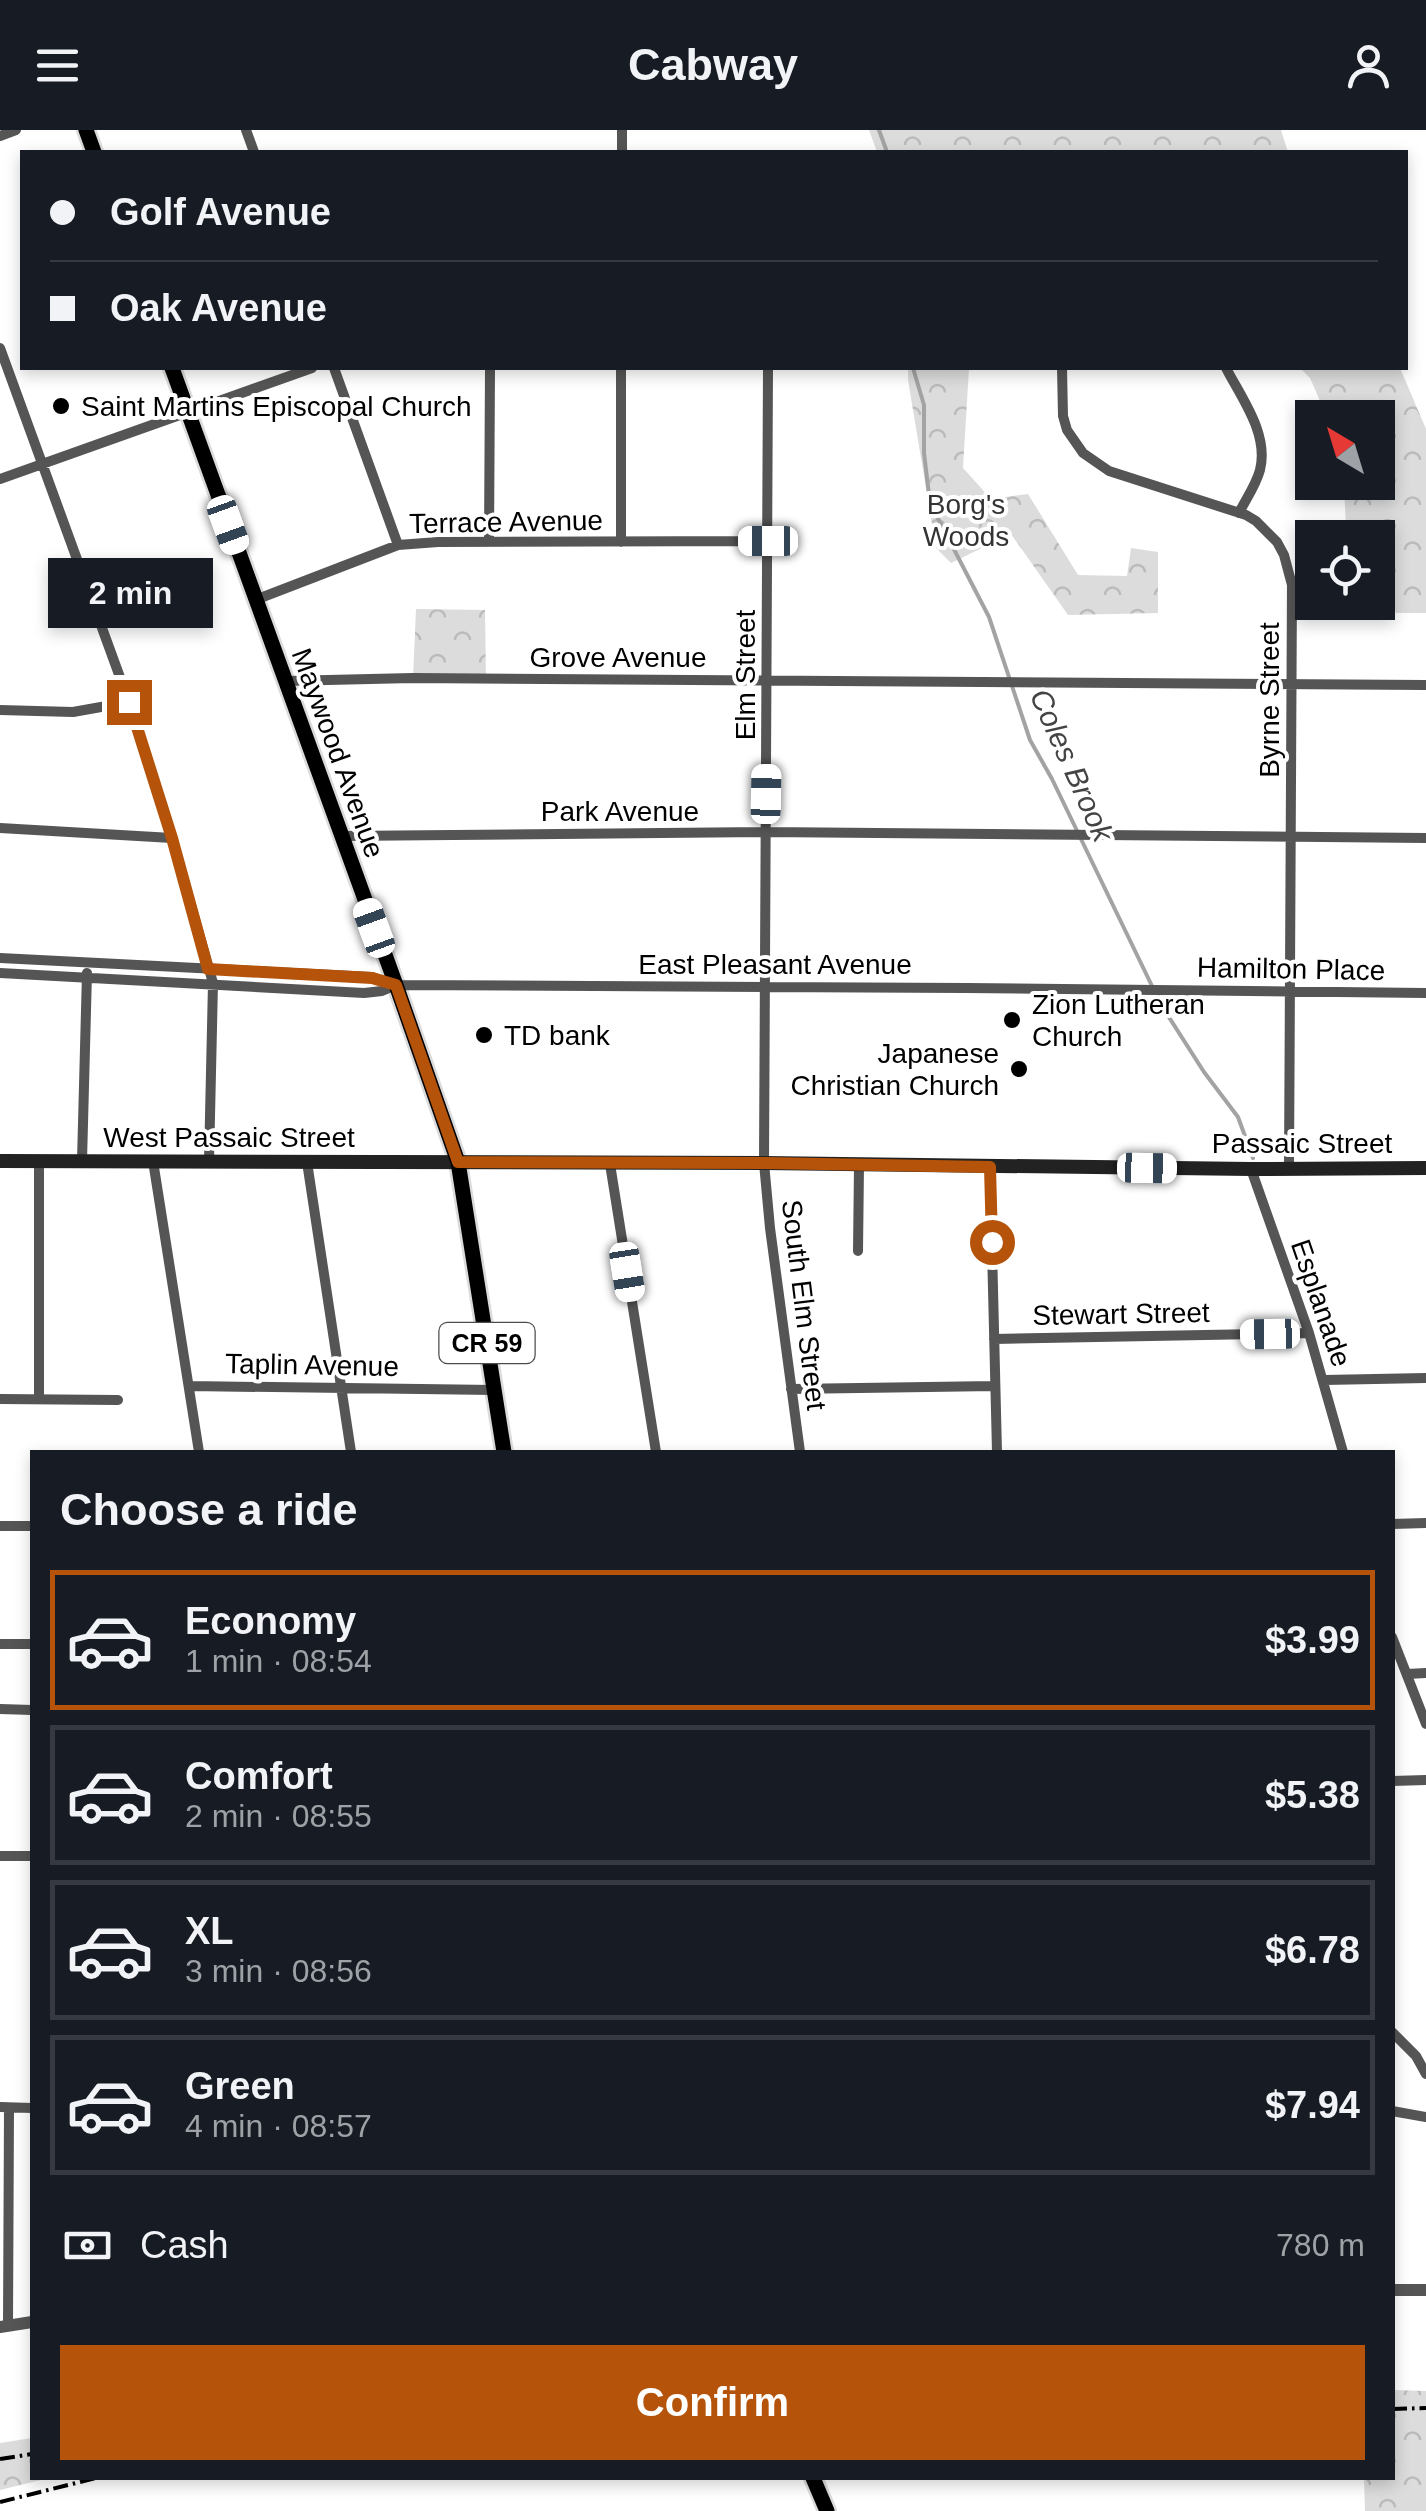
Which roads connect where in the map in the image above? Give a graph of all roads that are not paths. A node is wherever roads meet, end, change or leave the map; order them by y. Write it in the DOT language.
graph roads {
  1 [pos="16,130"];
  2 [pos="0,136"];
  3 [pos="0,348"];
  4 [pos="173,370"];
  5 [pos="306,370"];
  6 [pos="335,370"];
  7 [pos="490,370"];
  8 [pos="621,370"];
  9 [pos="768,370"];
  10 [pos="1062,370"];
  11 [pos="1227,370"];
  12 [pos="188,412"];
  13 [pos="42,464"];
  14 [pos="0,479"];
  15 [pos="1239,513"];
  16 [pos="768,541"];
  17 [pos="489,542"];
  18 [pos="621,542"];
  19 [pos="398,545"];
  20 [pos="256,600"];
  21 [pos="768,680"];
  22 [pos="284,681"];
  23 [pos="1291,685"];
  24 [pos="1426,685"];
  25 [pos="129,702"];
  26 [pos="0,710"];
  27 [pos="0,828"];
  28 [pos="766,832"];
  29 [pos="340,836"];
  30 [pos="1290,837"];
  31 [pos="172,838"];
  32 [pos="1426,838"];
  33 [pos="0,958"];
  34 [pos="88,962"];
  35 [pos="208,969"];
  36 [pos="0,972"];
  37 [pos="87,977"];
  38 [pos="212,983"];
  39 [pos="396,985"];
  40 [pos="765,986"];
  41 [pos="1154,990"];
  42 [pos="1290,993"];
  43 [pos="1426,993"];
  44 [pos="0,1161"];
  45 [pos="39,1161"];
  46 [pos="82,1161"];
  47 [pos="153,1162"];
  48 [pos="209,1162"];
  49 [pos="307,1162"];
  50 [pos="458,1162"];
  51 [pos="764,1163"];
  52 [pos="610,1164"];
  53 [pos="859,1166"];
  54 [pos="990,1167"];
  55 [pos="1426,1168"];
  56 [pos="1251,1169"];
  57 [pos="1289,1169"];
  58 [pos="858,1251"];
  59 [pos="1309,1333"];
  60 [pos="994,1339"];
  61 [pos="1426,1378"];
  62 [pos="1324,1380"];
  63 [pos="189,1386"];
  64 [pos="995,1386"];
  65 [pos="342,1388"];
  66 [pos="791,1389"];
  67 [pos="494,1390"];
  68 [pos="0,1399"];
  69 [pos="39,1399"];
  70 [pos="118,1400"];
  71 [pos="199,1450"];
  72 [pos="351,1450"];
  73 [pos="504,1450"];
  74 [pos="656,1450"];
  75 [pos="800,1450"];
  76 [pos="997,1450"];
  77 [pos="1342,1450"];
  78 [pos="1426,1523"];
  79 [pos="1395,1524"];
  80 [pos="0,1526"];
  81 [pos="30,1526"];
  82 [pos="0,1644"];
  83 [pos="30,1644"];
  84 [pos="1395,1644"];
  85 [pos="1407,1674"];
  86 [pos="1426,1674"];
  87 [pos="0,1709"];
  88 [pos="30,1710"];
  89 [pos="1426,1724"];
  90 [pos="1426,1780"];
  91 [pos="1395,1781"];
  92 [pos="0,1856"];
  93 [pos="30,1856"];
  94 [pos="1395,2035"];
  95 [pos="1426,2074"];
  96 [pos="4,2108"];
  97 [pos="30,2108"];
  98 [pos="1395,2112"];
  99 [pos="1426,2117"];
  100 [pos="1395,2290"];
  101 [pos="1426,2290"];
  102 [pos="30,2322"];
  103 [pos="4,2326"];
  104 [pos="815,2480"];
  105 [pos="827,2511"];
  1 -- 2 [label="street"];
  3 -- 13 [label="street"];
  4 -- 12 [label="main road, Maywood Avenue / CR 59"];
  5 -- 12 [label="street"];
  6 -- 19 [label="street"];
  7 -- 17 [label="street"];
  8 -- 18 [label="street"];
  9 -- 16 [label="street, Elm Street"];
  10 -- 15 [label="street, Byrne Street"];
  11 -- 15 [label="street"];
  12 -- 13 [label="street"];
  12 -- 20 [label="main road, Maywood Avenue / CR 59"];
  13 -- 14 [label="street"];
  13 -- 25 [label="street"];
  15 -- 23 [label="street, Byrne Street"];
  16 -- 18 [label="street, Terrace Avenue"];
  16 -- 21 [label="street, Elm Street"];
  17 -- 18 [label="street, Terrace Avenue"];
  17 -- 19 [label="street, Terrace Avenue"];
  19 -- 20 [label="street, Terrace Avenue"];
  20 -- 22 [label="main road, Maywood Avenue / CR 59"];
  21 -- 22 [label="street, Grove Avenue"];
  21 -- 23 [label="street, Grove Avenue"];
  21 -- 28 [label="street, Elm Street"];
  22 -- 29 [label="main road, Maywood Avenue / CR 59"];
  23 -- 24 [label="street, Grove Avenue"];
  23 -- 30 [label="street, Byrne Street"];
  25 -- 26 [label="street"];
  25 -- 31 [label="street"];
  27 -- 31 [label="street"];
  28 -- 29 [label="street, Park Avenue"];
  28 -- 30 [label="street, Park Avenue"];
  28 -- 40 [label="street, Elm Street"];
  29 -- 39 [label="main road, Maywood Avenue / CR 59"];
  30 -- 32 [label="street, Park Avenue"];
  30 -- 42 [label="street, Byrne Street"];
  31 -- 35 [label="street"];
  33 -- 34 [label="street"];
  34 -- 35 [label="street"];
  34 -- 37 [label="street"];
  35 -- 38 [label="street"];
  35 -- 39 [label="street"];
  36 -- 37 [label="street"];
  37 -- 38 [label="street"];
  37 -- 46 [label="street"];
  38 -- 39 [label="street"];
  38 -- 48 [label="street"];
  39 -- 40 [label="street, East Pleasant Avenue"];
  39 -- 50 [label="main road, Maywood Avenue / CR 59"];
  40 -- 41 [label="street, East Pleasant Avenue"];
  40 -- 51 [label="street, Elm Street"];
  41 -- 42 [label="street, Hamilton Place"];
  42 -- 43 [label="street, Hamilton Place"];
  42 -- 57 [label="street, Byrne Street"];
  44 -- 45 [label="main road, West Passaic Street"];
  45 -- 46 [label="main road, West Passaic Street"];
  45 -- 69 [label="street"];
  46 -- 47 [label="main road, West Passaic Street"];
  47 -- 48 [label="main road, West Passaic Street"];
  47 -- 63 [label="street"];
  48 -- 49 [label="main road, West Passaic Street"];
  49 -- 50 [label="main road, West Passaic Street"];
  49 -- 65 [label="street"];
  50 -- 52 [label="main road, Passaic Street"];
  50 -- 67 [label="main road, Maywood Avenue / CR 59"];
  51 -- 52 [label="main road, Passaic Street"];
  51 -- 53 [label="main road, Passaic Street"];
  51 -- 66 [label="street, South Elm Street"];
  52 -- 74 [label="street"];
  53 -- 54 [label="main road, Passaic Street"];
  53 -- 58 [label="street"];
  54 -- 56 [label="main road, Passaic Street"];
  54 -- 60 [label="street"];
  55 -- 57 [label="main road, Passaic Street"];
  56 -- 57 [label="main road, Passaic Street"];
  56 -- 59 [label="street, Esplanade"];
  59 -- 60 [label="street, Stewart Street"];
  59 -- 62 [label="street, Esplanade"];
  60 -- 64 [label="street"];
  61 -- 62 [label="street"];
  62 -- 77 [label="street, Esplanade"];
  63 -- 65 [label="street, Taplin Avenue"];
  63 -- 71 [label="street"];
  64 -- 66 [label="street"];
  64 -- 76 [label="street"];
  65 -- 67 [label="street, Taplin Avenue"];
  65 -- 72 [label="street"];
  66 -- 75 [label="street, South Elm Street"];
  67 -- 73 [label="main road, Maywood Avenue / CR 59"];
  68 -- 69 [label="street"];
  69 -- 70 [label="street"];
  78 -- 79 [label="street"];
  80 -- 81 [label="street"];
  82 -- 83 [label="street"];
  84 -- 85 [label="street"];
  85 -- 86 [label="street"];
  85 -- 89 [label="street"];
  87 -- 88 [label="street"];
  90 -- 91 [label="street"];
  92 -- 93 [label="street"];
  94 -- 95 [label="street"];
  96 -- 97 [label="street"];
  96 -- 103 [label="street"];
  98 -- 99 [label="street"];
  100 -- 101 [label="street"];
  102 -- 103 [label="street"];
  104 -- 105 [label="main road"];
}
